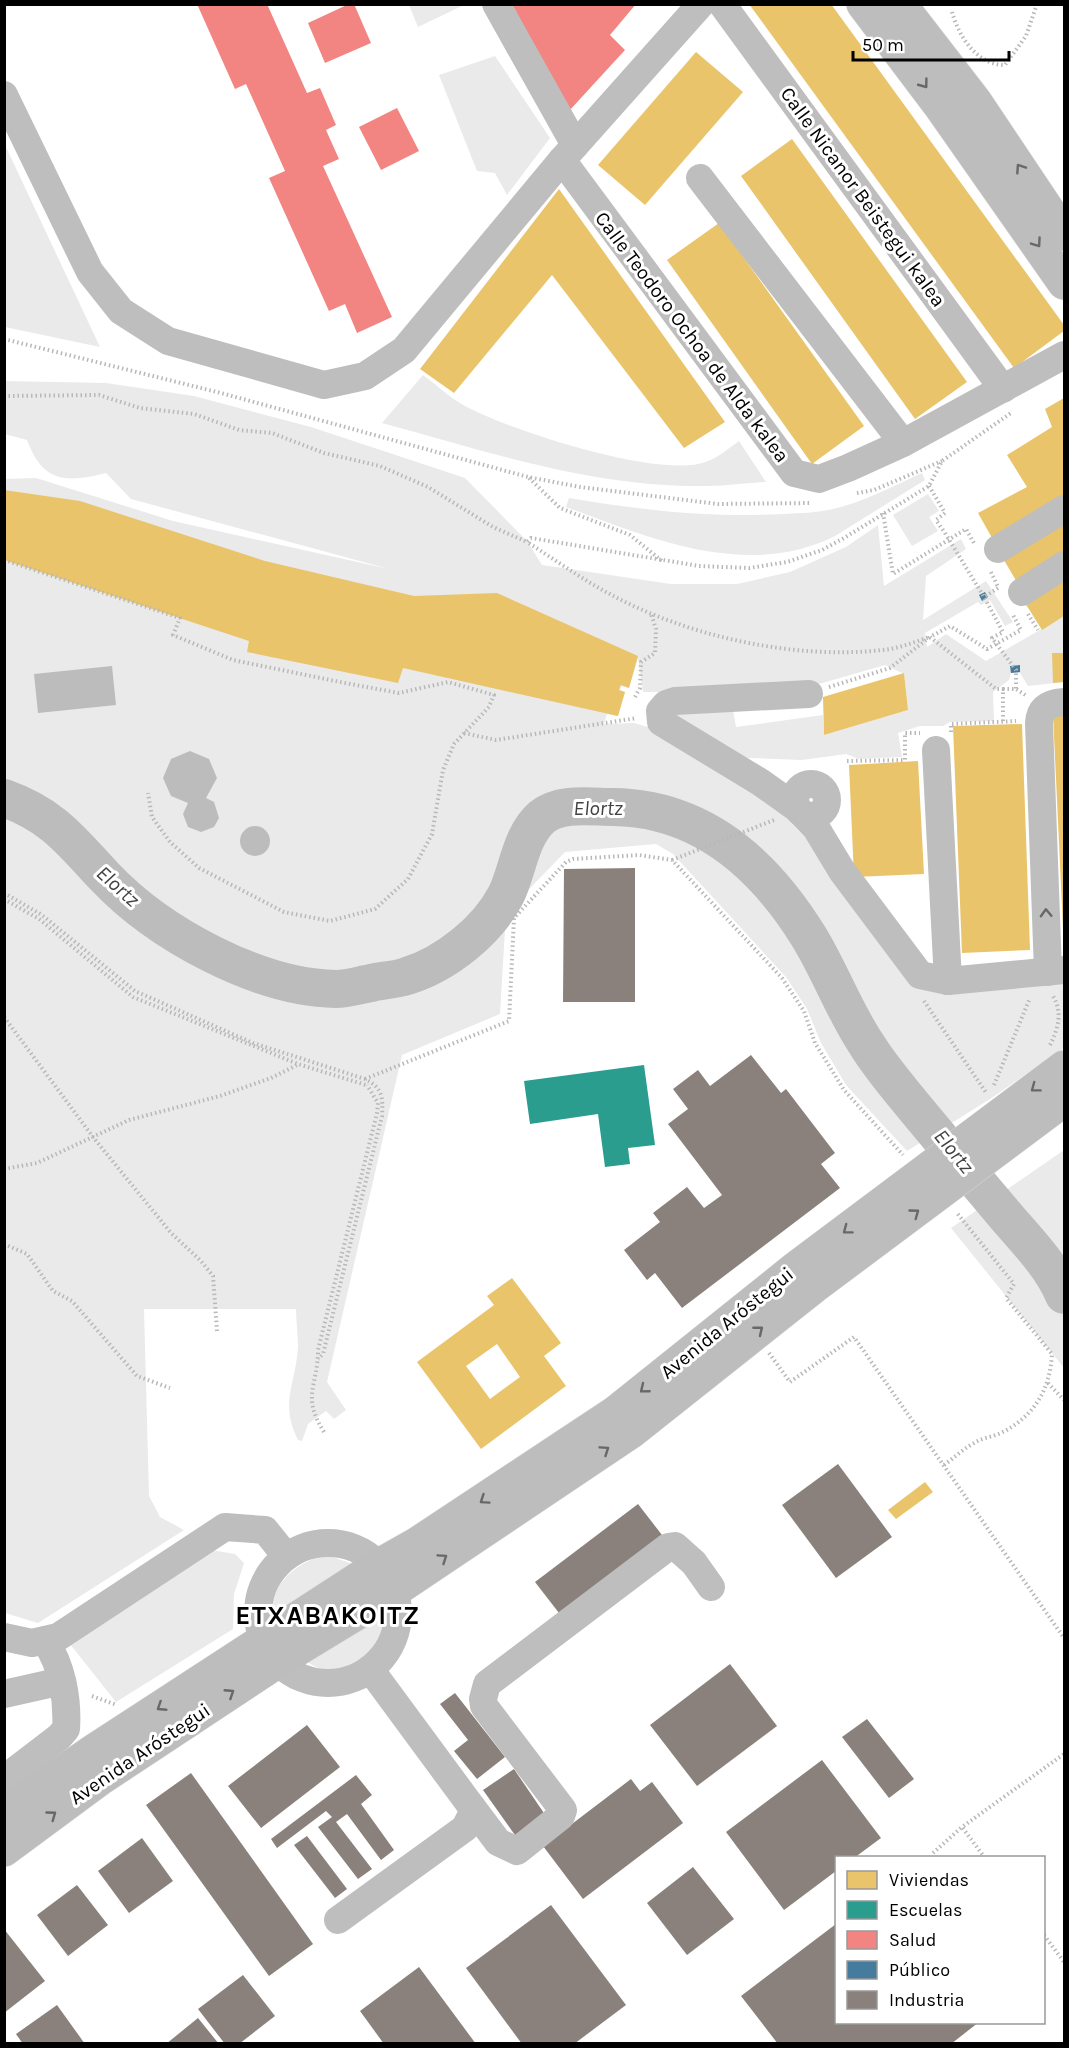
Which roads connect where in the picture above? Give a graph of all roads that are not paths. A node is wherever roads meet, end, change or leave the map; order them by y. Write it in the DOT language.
graph roads {
  1 [pos="496,4"];
  2 [pos="701,4"];
  3 [pos="722,4"];
  4 [pos="863,4"];
  5 [pos="900,4"];
  6 [pos="4,94"];
  7 [pos="569,153"];
  8 [pos="700,178"];
  9 [pos="1065,234"];
  10 [pos="1065,283"];
  11 [pos="1065,355"];
  12 [pos="1009,398"];
  13 [pos="903,443"];
  14 [pos="1065,509"];
  15 [pos="998,549"];
  16 [pos="1065,565"];
  17 [pos="1010,590"];
  18 [pos="809,694"];
  19 [pos="1054,705"];
  20 [pos="936,750"];
  21 [pos="793,805"];
  22 [pos="826,844"];
  23 [pos="1048,981"];
  24 [pos="936,987"];
  25 [pos="1057,1057"];
  26 [pos="1065,1100"];
  27 [pos="1014,1121"];
  28 [pos="286,1556"];
  29 [pos="387,1578"];
  30 [pos="711,1587"];
  31 [pos="4,1637"];
  32 [pos="45,1641"];
  33 [pos="270,1652"];
  34 [pos="370,1669"];
  35 [pos="62,1681"];
  36 [pos="4,1694"];
  37 [pos="4,1779"];
  38 [pos="471,1806"];
  39 [pos="4,1813"];
  40 [pos="4,1850"];
  41 [pos="338,1920"];
  1 -- 7 [label="street, Calle Teodoro Ochoa de Alda kalea"];
  2 -- 7 [label="street"];
  3 -- 12 [label="street, Calle Nicanor Beistegui kalea"];
  4 -- 10 [label="main road, one-way"];
  9 -- 5 [label="main road, one-way"];
  6 -- 7 [label="street"];
  7 -- 13 [label="street, Calle Teodoro Ochoa de Alda kalea"];
  8 -- 13 [label="street"];
  11 -- 12 [label="street, Calle Teodoro Ochoa de Alda kalea"];
  12 -- 13 [label="street, Calle Teodoro Ochoa de Alda kalea"];
  14 -- 15 [label="street"];
  16 -- 17 [label="street"];
  18 -- 21 [label="street"];
  23 -- 19 [label="street, one-way"];
  20 -- 24 [label="street"];
  21 -- 22 [label="street"];
  21 -- 22 [label="street"];
  22 -- 24 [label="street"];
  23 -- 24 [label="street"];
  25 -- 27 [label="main road, Avenida Aróstegui, one-way"];
  26 -- 27 [label="main road, Avenida Aróstegui"];
  27 -- 29 [label="main road, Avenida Aróstegui"];
  28 -- 29 [label="street"];
  28 -- 32 [label="street"];
  28 -- 33 [label="street"];
  29 -- 33 [label="main road, Avenida Aróstegui"];
  29 -- 34 [label="street"];
  30 -- 38 [label="street"];
  31 -- 32 [label="street"];
  32 -- 35 [label="street"];
  33 -- 34 [label="street"];
  33 -- 39 [label="main road, Avenida Aróstegui, one-way"];
  40 -- 33 [label="main road, Avenida Aróstegui, one-way"];
  34 -- 38 [label="street"];
  35 -- 36 [label="street"];
  35 -- 37 [label="street"];
  38 -- 41 [label="street"];
}
